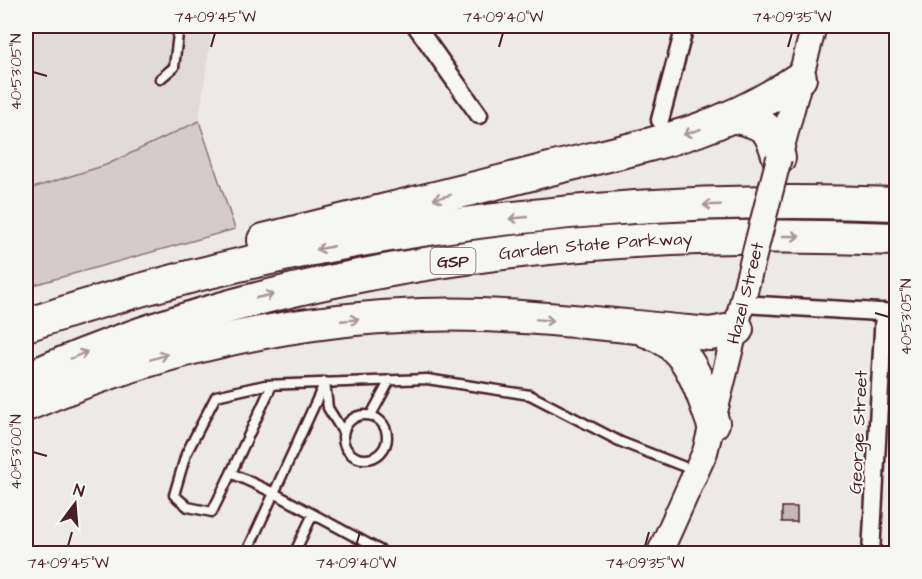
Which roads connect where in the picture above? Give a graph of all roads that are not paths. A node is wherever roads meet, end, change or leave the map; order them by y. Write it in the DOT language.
graph roads {
  1 [pos="179,26"];
  2 [pos="416,26"];
  3 [pos="685,26"];
  4 [pos="814,26"];
  5 [pos="800,78"];
  6 [pos="160,79"];
  7 [pos="479,115"];
  8 [pos="736,117"];
  9 [pos="660,120"];
  10 [pos="779,158"];
  11 [pos="897,204"];
  12 [pos="897,238"];
  13 [pos="890,312"];
  14 [pos="740,316"];
  15 [pos="33,322"];
  16 [pos="632,327"];
  17 [pos="26,379"];
  18 [pos="390,380"];
  19 [pos="326,382"];
  20 [pos="272,385"];
  21 [pos="26,405"];
  22 [pos="371,415"];
  23 [pos="713,423"];
  24 [pos="343,432"];
  25 [pos="696,471"];
  26 [pos="231,473"];
  27 [pos="274,493"];
  28 [pos="312,514"];
  29 [pos="246,554"];
  30 [pos="294,554"];
  31 [pos="387,554"];
  32 [pos="659,554"];
  33 [pos="871,554"];
  1 -- 6 [label="lane"];
  2 -- 7 [label="street"];
  3 -- 9 [label="street"];
  4 -- 5 [label="street, Hazel Street"];
  5 -- 8 [label="highway"];
  5 -- 10 [label="street, Hazel Street"];
  8 -- 10 [label="highway"];
  8 -- 15 [label="highway, one-way"];
  10 -- 14 [label="street, Hazel Street, bridge"];
  11 -- 15 [label="highway, Garden State Parkway / GSP, one-way"];
  17 -- 12 [label="highway, Garden State Parkway / GSP, one-way"];
  13 -- 14 [label="street"];
  13 -- 33 [label="street, George Street"];
  14 -- 16 [label="highway"];
  14 -- 23 [label="street, Hazel Street"];
  21 -- 16 [label="highway, one-way"];
  16 -- 23 [label="highway"];
  18 -- 19 [label="lane"];
  18 -- 22 [label="lane"];
  18 -- 25 [label="lane"];
  19 -- 20 [label="lane"];
  19 -- 24 [label="lane"];
  19 -- 27 [label="lane"];
  20 -- 26 [label="lane"];
  20 -- 26 [label="lane"];
  22 -- 24 [label="lane"];
  22 -- 24 [label="lane"];
  23 -- 25 [label="street, Hazel Street"];
  25 -- 32 [label="street, Hazel Street"];
  26 -- 27 [label="lane"];
  27 -- 28 [label="lane"];
  27 -- 29 [label="lane"];
  28 -- 30 [label="lane"];
  28 -- 31 [label="lane"];
}
